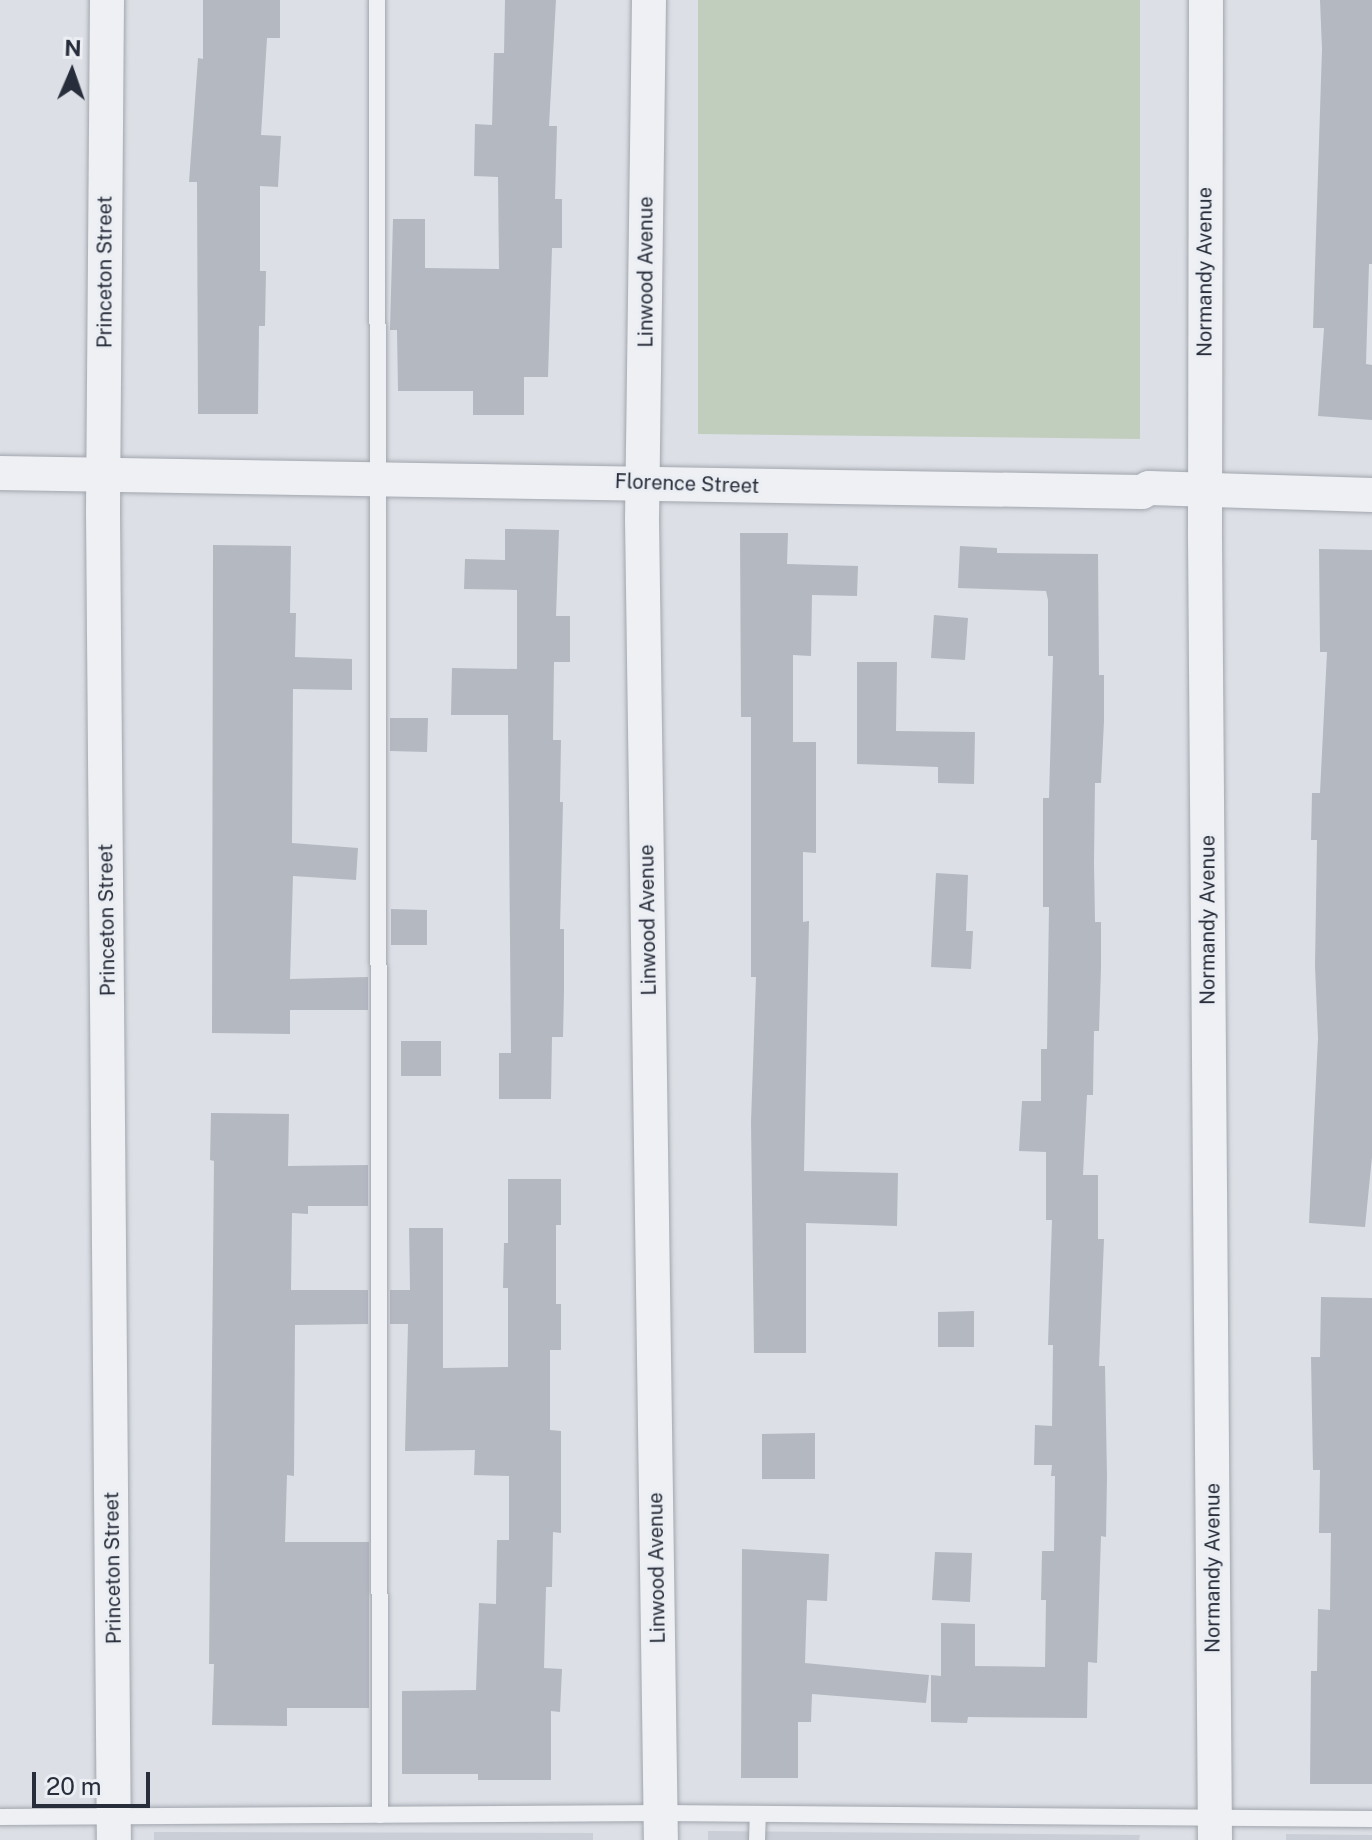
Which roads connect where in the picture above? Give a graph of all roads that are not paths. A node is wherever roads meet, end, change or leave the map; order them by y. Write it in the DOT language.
graph roads {
  1 [pos="107,0"];
  2 [pos="377,0"];
  3 [pos="649,0"];
  4 [pos="1206,0"];
  5 [pos="103,472"];
  6 [pos="0,473"];
  7 [pos="378,480"];
  8 [pos="641,483"];
  9 [pos="1205,491"];
  10 [pos="1372,495"];
  11 [pos="758,1814"];
  12 [pos="380,1815"];
  13 [pos="0,1817"];
  14 [pos="1372,1819"];
  15 [pos="661,1826"];
  16 [pos="115,1829"];
  17 [pos="1215,1829"];
  18 [pos="757,1840"];
  1 -- 5 [label="street, Princeton Street"];
  2 -- 7 [label="lane"];
  3 -- 8 [label="street, Linwood Avenue"];
  4 -- 9 [label="street, Normandy Avenue"];
  5 -- 6 [label="street, Florence Street"];
  5 -- 7 [label="street, Florence Street"];
  5 -- 16 [label="street, Princeton Street"];
  7 -- 8 [label="street, Florence Street"];
  7 -- 12 [label="lane"];
  8 -- 9 [label="street, Florence Street"];
  8 -- 15 [label="street, Linwood Avenue"];
  9 -- 10 [label="street, Florence Street"];
  9 -- 17 [label="street, Normandy Avenue"];
  11 -- 15 [label="lane"];
  11 -- 17 [label="lane"];
  11 -- 18 [label="lane"];
  12 -- 15 [label="lane"];
  12 -- 16 [label="lane"];
  13 -- 16 [label="lane"];
  14 -- 17 [label="lane"];
}
